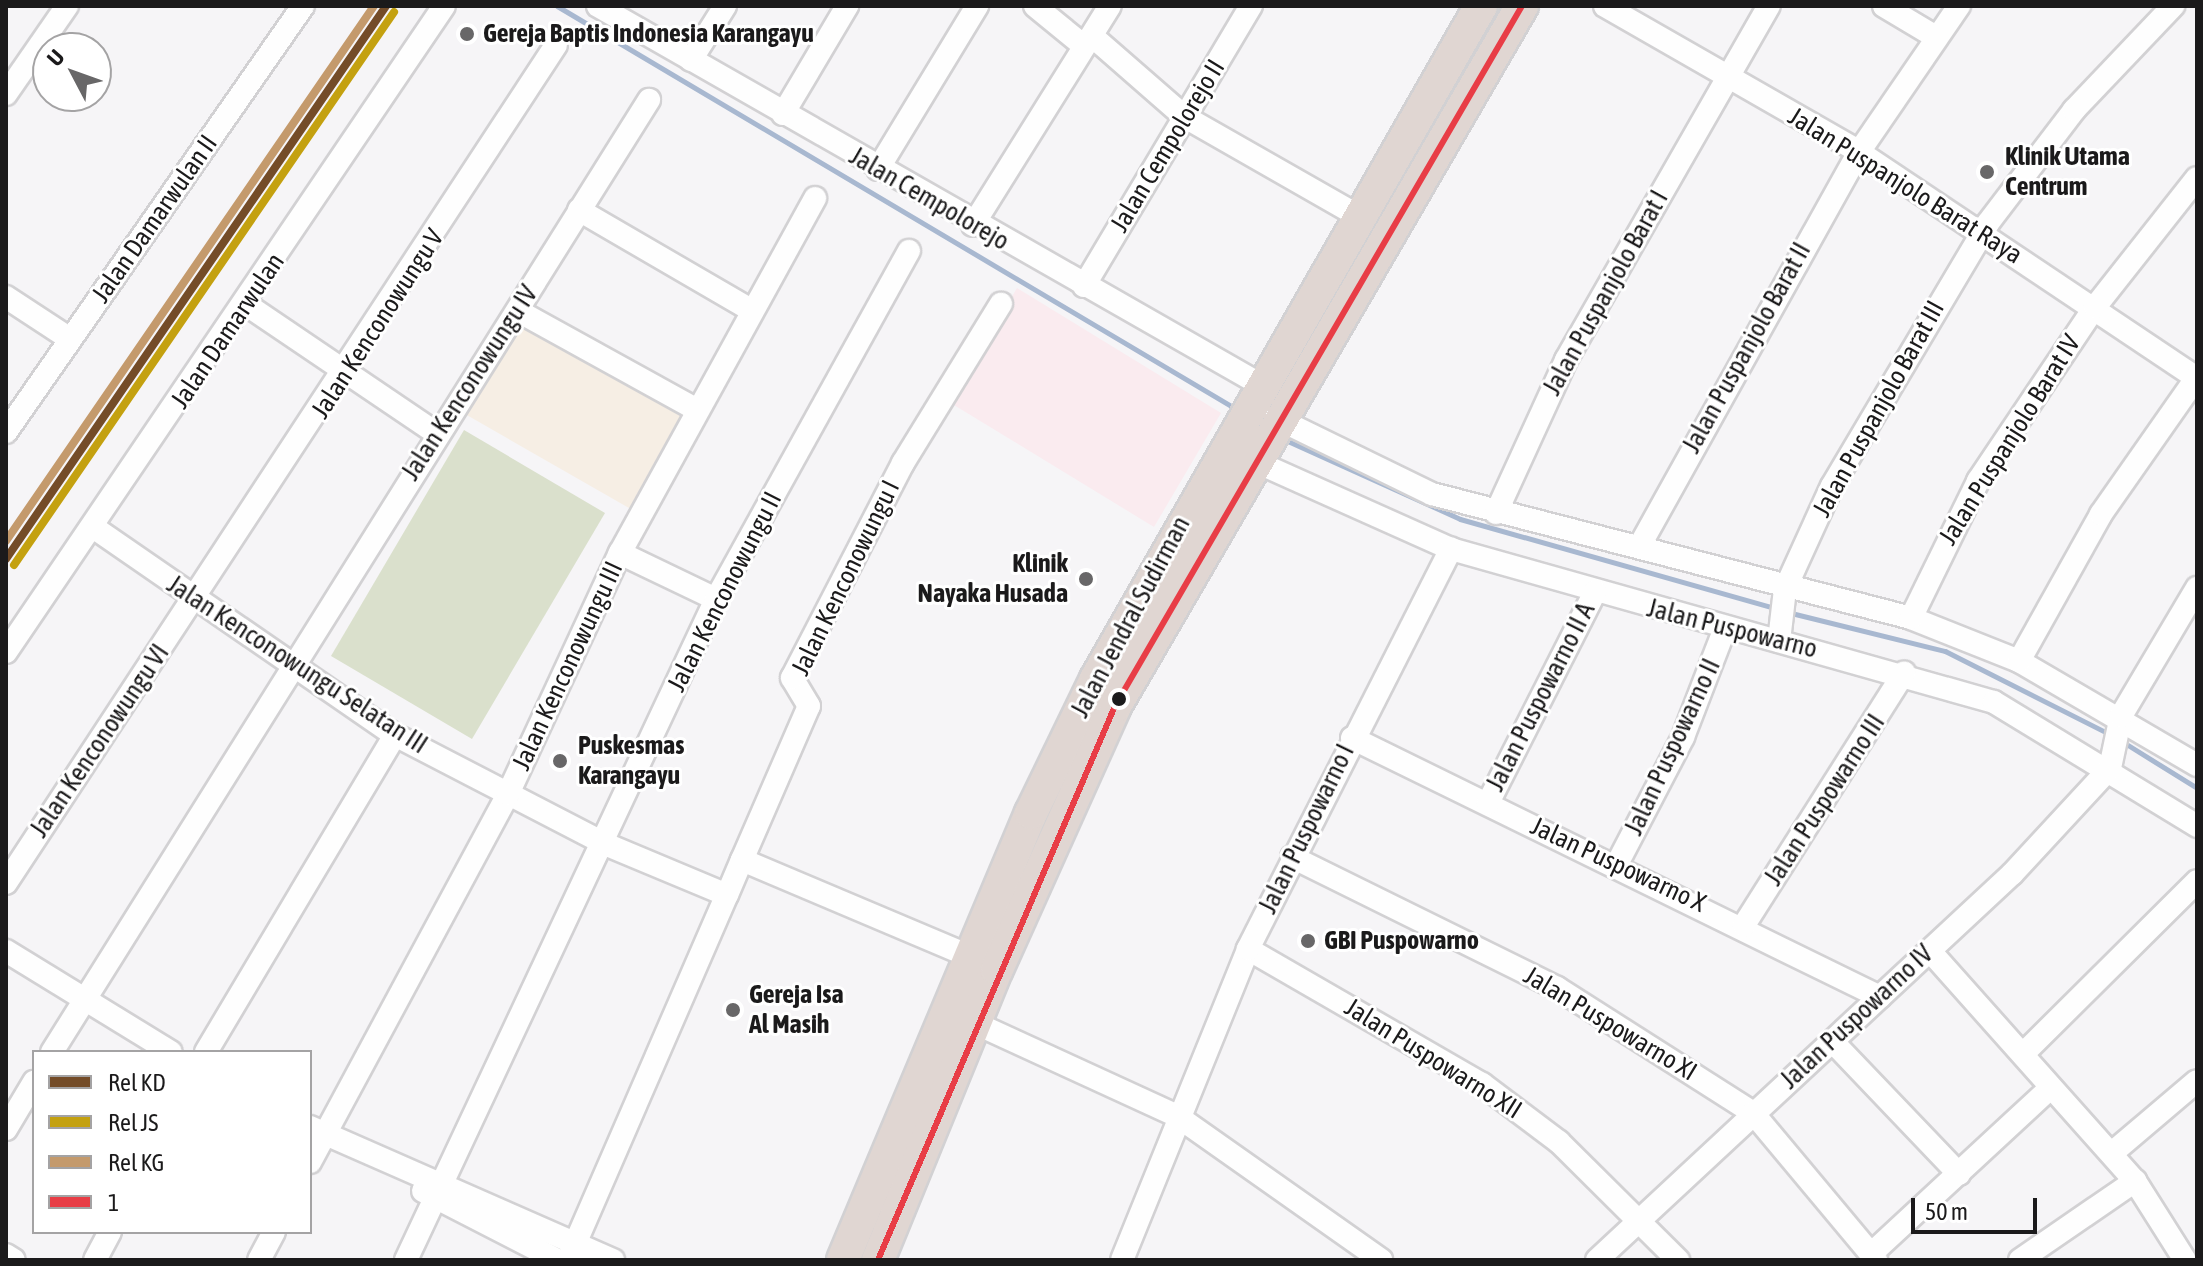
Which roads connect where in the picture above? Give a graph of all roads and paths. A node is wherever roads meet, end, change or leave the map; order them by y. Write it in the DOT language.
graph roads {
  1 [pos="67,6"];
  2 [pos="303,6"];
  3 [pos="444,6"];
  4 [pos="598,6"];
  5 [pos="725,6"];
  6 [pos="847,6"];
  7 [pos="977,6"];
  8 [pos="1035,6"];
  9 [pos="1083,6"];
  10 [pos="1251,6"];
  11 [pos="1481,6"];
  12 [pos="1522,6"];
  13 [pos="1605,6"];
  14 [pos="1769,6"];
  15 [pos="1884,6"];
  16 [pos="1959,6"];
  17 [pos="2168,7"];
  18 [pos="1097,27"];
  19 [pos="1936,37"];
  20 [pos="556,45"];
  21 [pos="691,60"];
  22 [pos="1726,79"];
  23 [pos="6,94"];
  24 [pos="649,100"];
  25 [pos="783,114"];
  26 [pos="1185,117"];
  27 [pos="1859,152"];
  28 [pos="878,169"];
  29 [pos="2197,178"];
  30 [pos="815,198"];
  31 [pos="579,210"];
  32 [pos="1360,217"];
  33 [pos="973,225"];
  34 [pos="1982,233"];
  35 [pos="909,251"];
  36 [pos="1084,286"];
  37 [pos="6,297"];
  38 [pos="1001,304"];
  39 [pos="247,305"];
  40 [pos="2095,307"];
  41 [pos="751,310"];
  42 [pos="518,311"];
  43 [pos="70,339"];
  44 [pos="346,373"];
  45 [pos="2197,378"];
  46 [pos="1268,405"];
  47 [pos="697,410"];
  48 [pos="6,432"];
  49 [pos="436,433"];
  50 [pos="1254,457"];
  51 [pos="1496,513"];
  52 [pos="93,527"];
  53 [pos="1639,547"];
  54 [pos="1451,549"];
  55 [pos="620,553"];
  56 [pos="2197,588"];
  57 [pos="1595,592"];
  58 [pos="195,599"];
  59 [pos="716,599"];
  60 [pos="1782,614"];
  61 [pos="1911,618"];
  62 [pos="1725,628"];
  63 [pos="6,652"];
  64 [pos="2019,661"];
  65 [pos="289,665"];
  66 [pos="1904,673"];
  67 [pos="2117,728"];
  68 [pos="395,735"];
  69 [pos="1352,738"];
  70 [pos="2197,765"];
  71 [pos="2110,768"];
  72 [pos="508,794"];
  73 [pos="1488,803"];
  74 [pos="2197,826"];
  75 [pos="605,844"];
  76 [pos="1292,857"];
  77 [pos="742,860"];
  78 [pos="1617,864"];
  79 [pos="2197,881"];
  80 [pos="6,883"];
  81 [pos="727,895"];
  82 [pos="1744,925"];
  83 [pos="1248,949"];
  84 [pos="6,951"];
  85 [pos="1930,951"];
  86 [pos="969,956"];
  87 [pos="1880,997"];
  88 [pos="82,1001"];
  89 [pos="975,1023"];
  90 [pos="1832,1041"];
  91 [pos="53,1050"];
  92 [pos="168,1050"];
  93 [pos="207,1050"];
  94 [pos="2023,1054"];
  95 [pos="2197,1081"];
  96 [pos="32,1085"];
  97 [pos="2050,1088"];
  98 [pos="1753,1113"];
  99 [pos="1177,1116"];
  100 [pos="6,1129"];
  101 [pos="317,1131"];
  102 [pos="312,1153"];
  103 [pos="2112,1153"];
  104 [pos="1959,1174"];
  105 [pos="2135,1181"];
  106 [pos="439,1192"];
  107 [pos="1640,1219"];
  108 [pos="109,1234"];
  109 [pos="273,1234"];
  110 [pos="572,1252"];
  111 [pos="6,1255"];
  112 [pos="1874,1257"];
  113 [pos="14,1260"];
  114 [pos="95,1260"];
  115 [pos="259,1260"];
  116 [pos="406,1260"];
  117 [pos="557,1260"];
  118 [pos="613,1260"];
  119 [pos="843,1260"];
  120 [pos="878,1260"];
  121 [pos="1122,1260"];
  122 [pos="1381,1260"];
  123 [pos="1597,1260"];
  124 [pos="1678,1260"];
  125 [pos="2020,1260"];
  126 [pos="2185,1260"];
  1 -- 23 [label="street"];
  2 -- 43 [label="street, Jalan Damarwulan II"];
  3 -- 39 [label="street, Jalan Damarwulan"];
  4 -- 21 [label="street, Jalan Cempolorejo"];
  5 -- 21 [label="street"];
  6 -- 25 [label="street"];
  7 -- 28 [label="street"];
  8 -- 18 [label="street"];
  9 -- 18 [label="street"];
  10 -- 26 [label="street, Jalan Cempolorejo II"];
  11 -- 32 [label="highway, Jalan Jendral Sudirman"];
  12 -- 46 [label="highway, Jalan Jendral Sudirman"];
  13 -- 22 [label="street, Jalan Puspanjolo Barat Raya"];
  14 -- 22 [label="street, Jalan Puspanjolo Barat I"];
  15 -- 19 [label="street"];
  16 -- 19 [label="street, Jalan Puspanjolo Barat II"];
  17 -- 34 [label="street, Jalan Puspanjolo Barat III"];
  18 -- 26 [label="street"];
  18 -- 33 [label="street"];
  19 -- 27 [label="street, Jalan Puspanjolo Barat II"];
  20 -- 44 [label="street, Jalan Kenconowungu V"];
  21 -- 25 [label="street, Jalan Cempolorejo"];
  22 -- 27 [label="street, Jalan Puspanjolo Barat Raya"];
  22 -- 51 [label="street, Jalan Puspanjolo Barat I"];
  24 -- 31 [label="street, Jalan Kenconowungu IV"];
  25 -- 28 [label="street, Jalan Cempolorejo"];
  26 -- 32 [label="street"];
  26 -- 36 [label="street, Jalan Cempolorejo II"];
  27 -- 34 [label="street, Jalan Puspanjolo Barat Raya"];
  27 -- 53 [label="street, Jalan Puspanjolo Barat II"];
  28 -- 33 [label="street, Jalan Cempolorejo"];
  29 -- 40 [label="street, Jalan Puspanjolo Barat IV"];
  30 -- 41 [label="street, Jalan Kenconowungu III"];
  31 -- 41 [label="street"];
  31 -- 42 [label="street, Jalan Kenconowungu IV"];
  32 -- 46 [label="highway, Jalan Jendral Sudirman"];
  33 -- 36 [label="street, Jalan Cempolorejo"];
  34 -- 40 [label="street, Jalan Puspanjolo Barat Raya"];
  34 -- 60 [label="street, Jalan Puspanjolo Barat III"];
  35 -- 59 [label="street, Jalan Kenconowungu II"];
  36 -- 46 [label="street, Jalan Cempolorejo"];
  37 -- 43 [label="street"];
  38 -- 77 [label="street, Jalan Kenconowungu I"];
  39 -- 44 [label="street"];
  39 -- 52 [label="street, Jalan Damarwulan"];
  40 -- 45 [label="street, Jalan Puspanjolo Barat Raya"];
  40 -- 61 [label="street, Jalan Puspanjolo Barat IV"];
  41 -- 47 [label="street, Jalan Kenconowungu III"];
  42 -- 47 [label="street"];
  42 -- 49 [label="street, Jalan Kenconowungu IV"];
  43 -- 48 [label="street, Jalan Damarwulan II"];
  44 -- 49 [label="street"];
  44 -- 58 [label="street, Jalan Kenconowungu V"];
  45 -- 64 [label="street"];
  46 -- 50 [label="highway, Jalan Jendral Sudirman"];
  46 -- 51 [label="street, Jalan Puspowarno"];
  46 -- 86 [label="highway, Jalan Jendral Sudirman"];
  47 -- 55 [label="street, Jalan Kenconowungu III"];
  49 -- 65 [label="street, Jalan Kenconowungu IV"];
  50 -- 54 [label="street, Jalan Puspowarno"];
  50 -- 89 [label="highway, Jalan Jendral Sudirman"];
  51 -- 53 [label="street, Jalan Puspowarno"];
  52 -- 58 [label="street, Jalan Kenconowungu Selatan III"];
  52 -- 63 [label="street, Jalan Damarwulan"];
  53 -- 60 [label="street, Jalan Puspowarno"];
  54 -- 57 [label="street, Jalan Puspowarno"];
  54 -- 69 [label="street, Jalan Puspowarno I"];
  55 -- 59 [label="street"];
  55 -- 72 [label="street, Jalan Kenconowungu III"];
  56 -- 67 [label="street"];
  57 -- 62 [label="street, Jalan Puspowarno"];
  57 -- 73 [label="street, Jalan Puspowarno II A"];
  58 -- 65 [label="street, Jalan Kenconowungu Selatan III"];
  58 -- 80 [label="street, Jalan Kenconowungu VI"];
  59 -- 75 [label="street, Jalan Kenconowungu II"];
  60 -- 61 [label="street, Jalan Puspowarno"];
  60 -- 62 [label="street, Jalan Puspowarno"];
  60 -- 66 [label="street, Jalan Puspowarno"];
  61 -- 64 [label="street, Jalan Puspowarno"];
  62 -- 78 [label="street, Jalan Puspowarno II"];
  64 -- 67 [label="street, Jalan Puspowarno"];
  65 -- 68 [label="street, Jalan Kenconowungu Selatan III"];
  65 -- 88 [label="street"];
  66 -- 71 [label="street, Jalan Puspowarno"];
  66 -- 82 [label="street, Jalan Puspowarno III"];
  67 -- 70 [label="street, Jalan Puspowarno"];
  67 -- 71 [label="street"];
  68 -- 72 [label="street, Jalan Kenconowungu Selatan III"];
  68 -- 93 [label="street"];
  69 -- 73 [label="street, Jalan Puspowarno X"];
  69 -- 76 [label="street, Jalan Puspowarno I"];
  71 -- 74 [label="street, Jalan Puspowarno"];
  71 -- 85 [label="street, Jalan Puspowarno IV"];
  72 -- 75 [label="street, Jalan Kenconowungu Selatan III"];
  72 -- 101 [label="street, Jalan Kenconowungu III"];
  73 -- 78 [label="street, Jalan Puspowarno X"];
  75 -- 81 [label="street, Jalan Kenconowungu Selatan III"];
  75 -- 106 [label="street, Jalan Kenconowungu II"];
  76 -- 83 [label="street, Jalan Puspowarno I"];
  76 -- 98 [label="street, Jalan Puspowarno XI"];
  77 -- 81 [label="street"];
  77 -- 86 [label="street"];
  78 -- 82 [label="street, Jalan Puspowarno X"];
  79 -- 94 [label="street"];
  81 -- 110 [label="street"];
  82 -- 87 [label="street, Jalan Puspowarno X"];
  83 -- 99 [label="street, Jalan Puspowarno I"];
  83 -- 107 [label="street, Jalan Puspowarno XII"];
  84 -- 88 [label="street"];
  85 -- 87 [label="street, Jalan Puspowarno IV"];
  85 -- 94 [label="street"];
  86 -- 119 [label="highway, Jalan Jendral Sudirman"];
  87 -- 90 [label="street, Jalan Puspowarno IV"];
  88 -- 91 [label="street"];
  88 -- 92 [label="street"];
  89 -- 99 [label="street"];
  89 -- 120 [label="highway, Jalan Jendral Sudirman"];
  90 -- 98 [label="street, Jalan Puspowarno IV"];
  90 -- 104 [label="street"];
  94 -- 97 [label="street"];
  95 -- 103 [label="street"];
  96 -- 100 [label="street"];
  97 -- 103 [label="street"];
  97 -- 104 [label="street"];
  98 -- 107 [label="street, Jalan Puspowarno IV"];
  98 -- 112 [label="street, Jalan Puspowarno XI"];
  99 -- 121 [label="street, Jalan Puspowarno I"];
  99 -- 122 [label="street"];
  101 -- 102 [label="street, Jalan Kenconowungu III"];
  101 -- 106 [label="street"];
  103 -- 105 [label="street"];
  104 -- 112 [label="street"];
  105 -- 125 [label="street"];
  105 -- 126 [label="street"];
  106 -- 110 [label="street"];
  106 -- 116 [label="street, Jalan Kenconowungu II"];
  106 -- 117 [label="street"];
  107 -- 123 [label="street, Jalan Puspowarno IV"];
  107 -- 124 [label="street, Jalan Puspowarno XII"];
  108 -- 114 [label="street"];
  109 -- 115 [label="street"];
  110 -- 118 [label="street"];
  111 -- 113 [label="street"];
}
